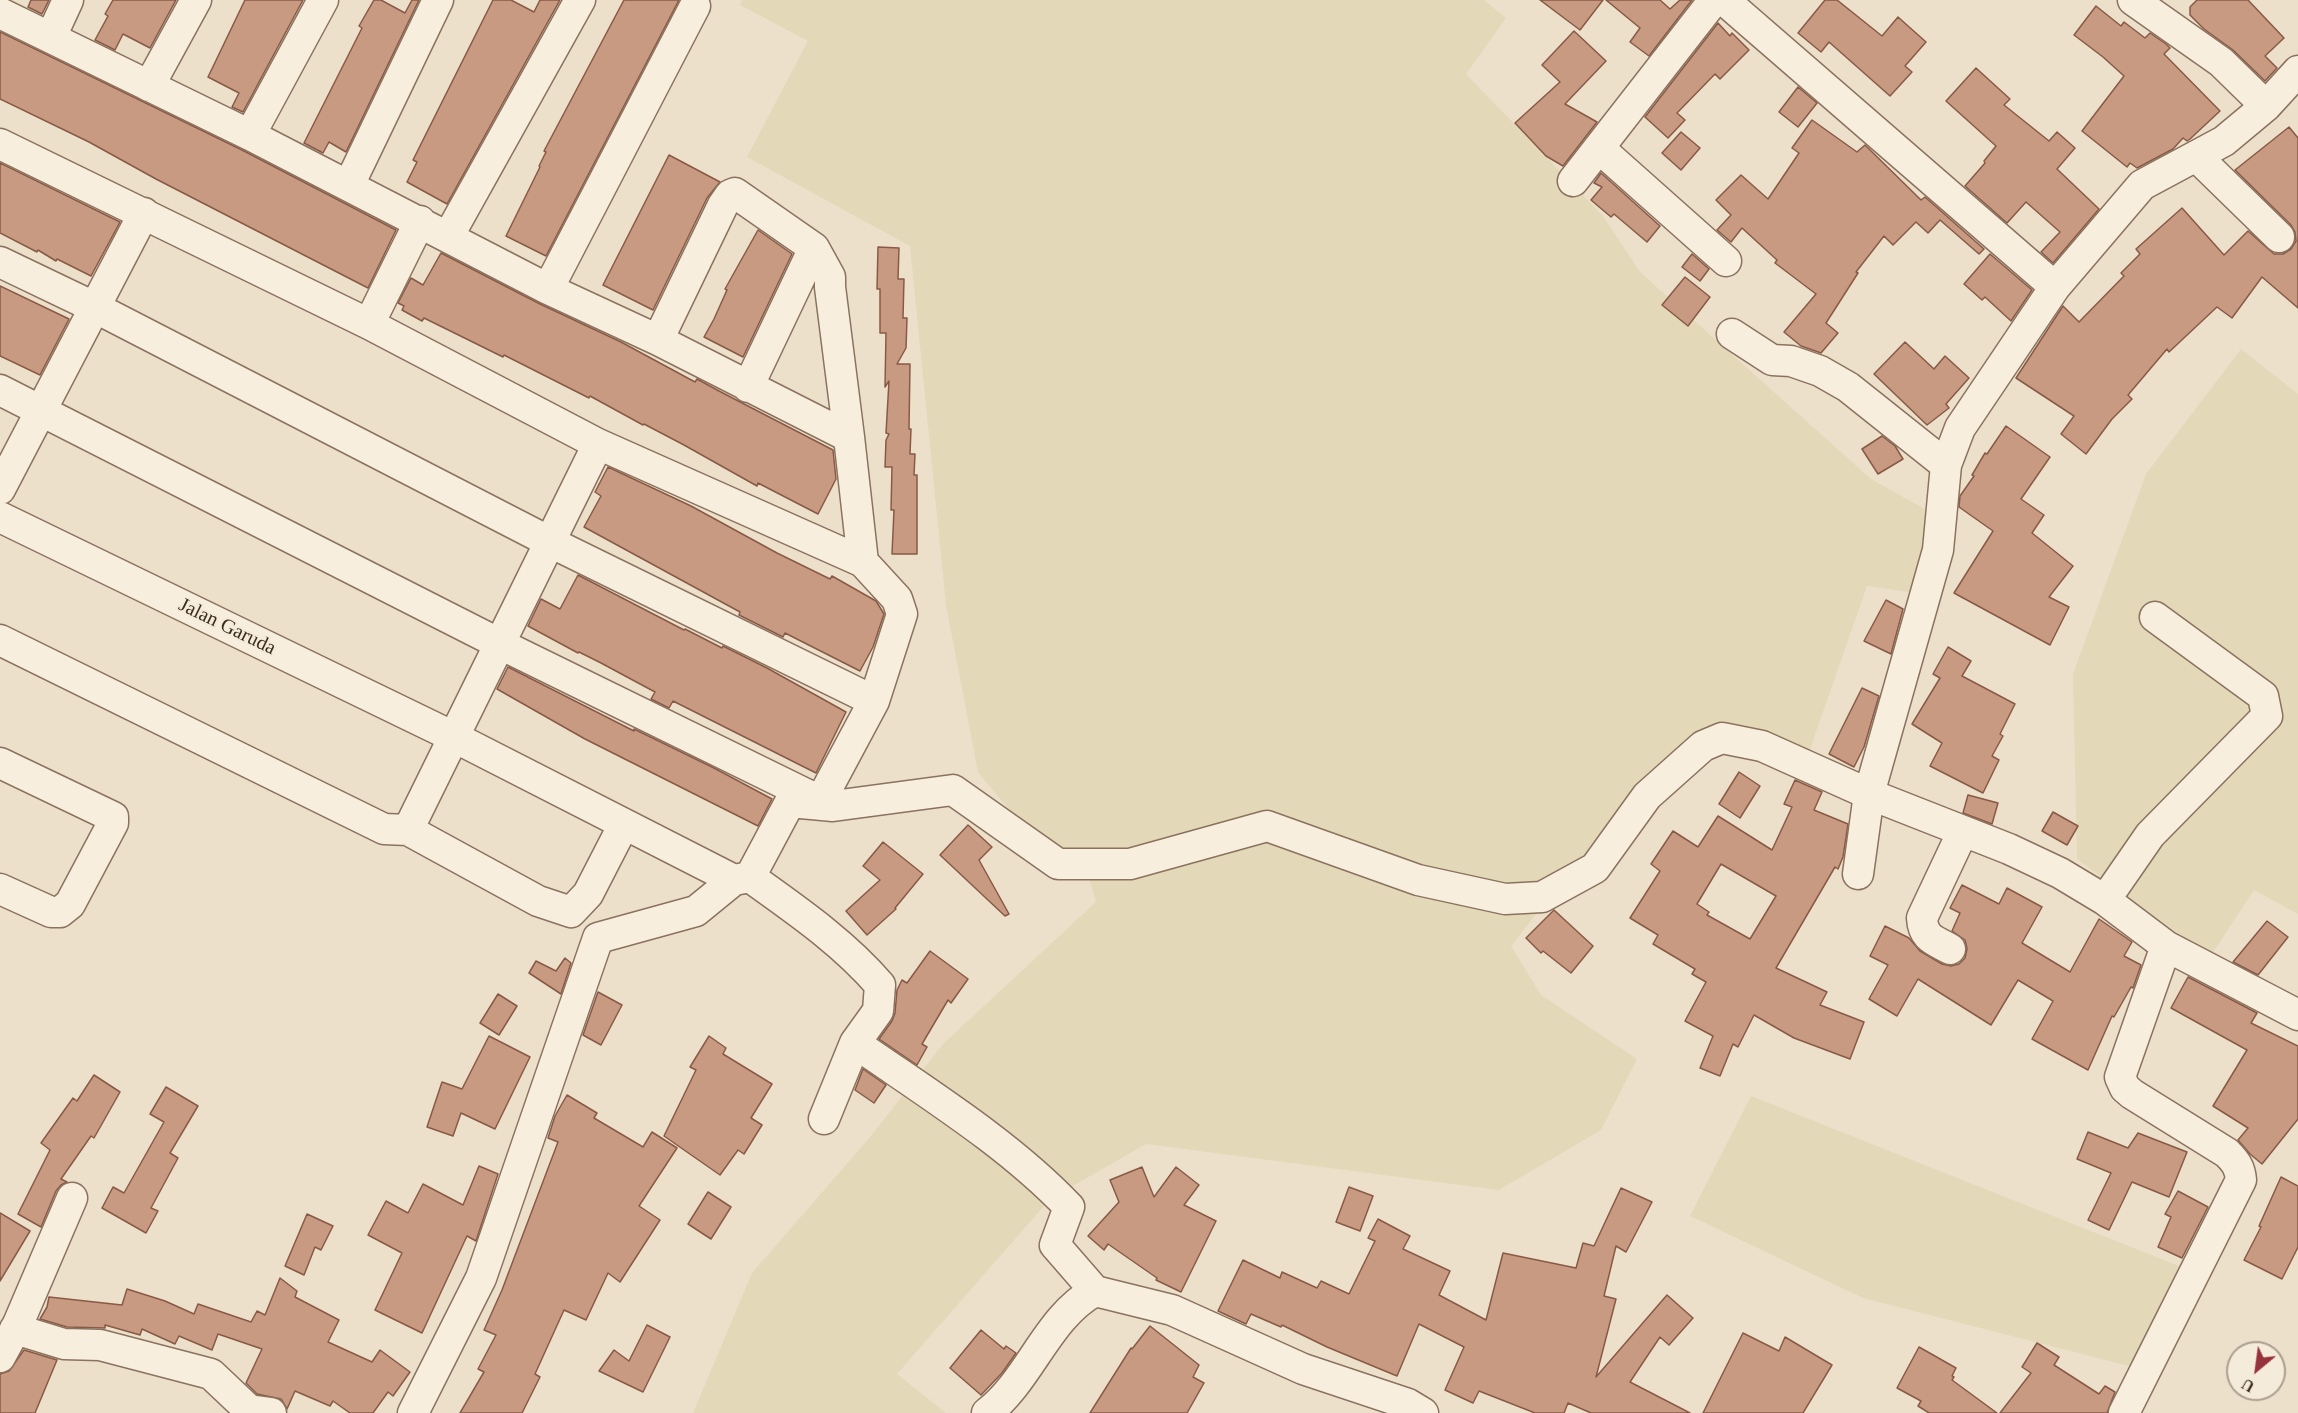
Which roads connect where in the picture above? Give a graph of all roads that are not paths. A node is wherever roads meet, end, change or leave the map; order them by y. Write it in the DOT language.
graph roads {
  1 [pos="68,0"];
  2 [pos="195,0"];
  3 [pos="323,0"];
  4 [pos="438,0"];
  5 [pos="580,0"];
  6 [pos="1714,0"];
  7 [pos="1724,0"];
  8 [pos="2133,0"];
  9 [pos="698,2"];
  10 [pos="0,13"];
  11 [pos="51,37"];
  12 [pos="2298,71"];
  13 [pos="149,86"];
  14 [pos="2266,106"];
  15 [pos="250,135"];
  16 [pos="0,144"];
  17 [pos="1599,148"];
  18 [pos="2196,156"];
  19 [pos="1573,181"];
  20 [pos="349,185"];
  21 [pos="144,213"];
  22 [pos="420,221"];
  23 [pos="448,237"];
  24 [pos="2279,237"];
  25 [pos="814,248"];
  26 [pos="1726,261"];
  27 [pos="0,262"];
  28 [pos="2055,287"];
  29 [pos="548,289"];
  30 [pos="96,308"];
  31 [pos="369,324"];
  32 [pos="1732,334"];
  33 [pos="658,340"];
  34 [pos="748,387"];
  35 [pos="0,390"];
  36 [pos="42,410"];
  37 [pos="849,437"];
  38 [pos="598,444"];
  39 [pos="1946,465"];
  40 [pos="0,489"];
  41 [pos="0,517"];
  42 [pos="550,542"];
  43 [pos="863,562"];
  44 [pos="2155,617"];
  45 [pos="0,640"];
  46 [pos="500,644"];
  47 [pos="874,701"];
  48 [pos="454,737"];
  49 [pos="0,763"];
  50 [pos="1869,794"];
  51 [pos="823,803"];
  52 [pos="624,824"];
  53 [pos="408,830"];
  54 [pos="1963,831"];
  55 [pos="1858,874"];
  56 [pos="742,878"];
  57 [pos="0,889"];
  58 [pos="2105,900"];
  59 [pos="2166,946"];
  60 [pos="1950,949"];
  61 [pos="2298,1015"];
  62 [pos="855,1043"];
  63 [pos="824,1119"];
  64 [pos="72,1198"];
  65 [pos="1095,1291"];
  66 [pos="15,1329"];
  67 [pos="0,1357"];
  68 [pos="256,1412"];
  69 [pos="414,1413"];
  70 [pos="987,1413"];
  71 [pos="1423,1413"];
  72 [pos="2124,1413"];
  1 -- 11 [label="street"];
  2 -- 13 [label="street"];
  3 -- 15 [label="street"];
  4 -- 20 [label="street"];
  5 -- 23 [label="street"];
  6 -- 17 [label="street"];
  7 -- 28 [label="street"];
  8 -- 14 [label="street"];
  9 -- 29 [label="street"];
  10 -- 11 [label="street"];
  11 -- 13 [label="street"];
  12 -- 14 [label="street"];
  13 -- 15 [label="street"];
  14 -- 18 [label="street"];
  15 -- 20 [label="street"];
  16 -- 21 [label="street"];
  17 -- 19 [label="street"];
  17 -- 26 [label="street"];
  18 -- 24 [label="street"];
  18 -- 28 [label="street"];
  20 -- 22 [label="street"];
  21 -- 30 [label="street"];
  21 -- 31 [label="street"];
  22 -- 23 [label="street"];
  22 -- 31 [label="street"];
  23 -- 29 [label="street"];
  25 -- 33 [label="street"];
  25 -- 34 [label="street"];
  25 -- 37 [label="street"];
  27 -- 30 [label="street"];
  28 -- 39 [label="street"];
  29 -- 33 [label="street"];
  30 -- 36 [label="street"];
  30 -- 42 [label="street"];
  31 -- 38 [label="street"];
  32 -- 39 [label="street"];
  33 -- 34 [label="street"];
  34 -- 37 [label="street"];
  35 -- 36 [label="street"];
  36 -- 40 [label="street"];
  36 -- 46 [label="street"];
  37 -- 43 [label="street"];
  38 -- 42 [label="street"];
  38 -- 43 [label="street"];
  39 -- 50 [label="street"];
  41 -- 48 [label="street, Jalan Garuda"];
  42 -- 46 [label="street"];
  42 -- 47 [label="street"];
  43 -- 47 [label="street"];
  44 -- 58 [label="street"];
  45 -- 53 [label="street"];
  46 -- 48 [label="street"];
  46 -- 51 [label="street"];
  47 -- 51 [label="street"];
  48 -- 52 [label="street, Jalan Garuda"];
  48 -- 53 [label="street"];
  49 -- 57 [label="street"];
  50 -- 51 [label="street"];
  50 -- 54 [label="street"];
  50 -- 55 [label="street"];
  51 -- 56 [label="street"];
  52 -- 53 [label="street"];
  52 -- 56 [label="street, Jalan Garuda"];
  54 -- 58 [label="street"];
  54 -- 60 [label="street"];
  56 -- 62 [label="street, Jalan Garuda"];
  56 -- 69 [label="street"];
  58 -- 59 [label="street"];
  59 -- 61 [label="street"];
  59 -- 72 [label="street"];
  62 -- 63 [label="street"];
  62 -- 65 [label="street"];
  64 -- 66 [label="street"];
  65 -- 70 [label="street"];
  65 -- 71 [label="street"];
  66 -- 67 [label="street"];
  66 -- 68 [label="street"];
}
